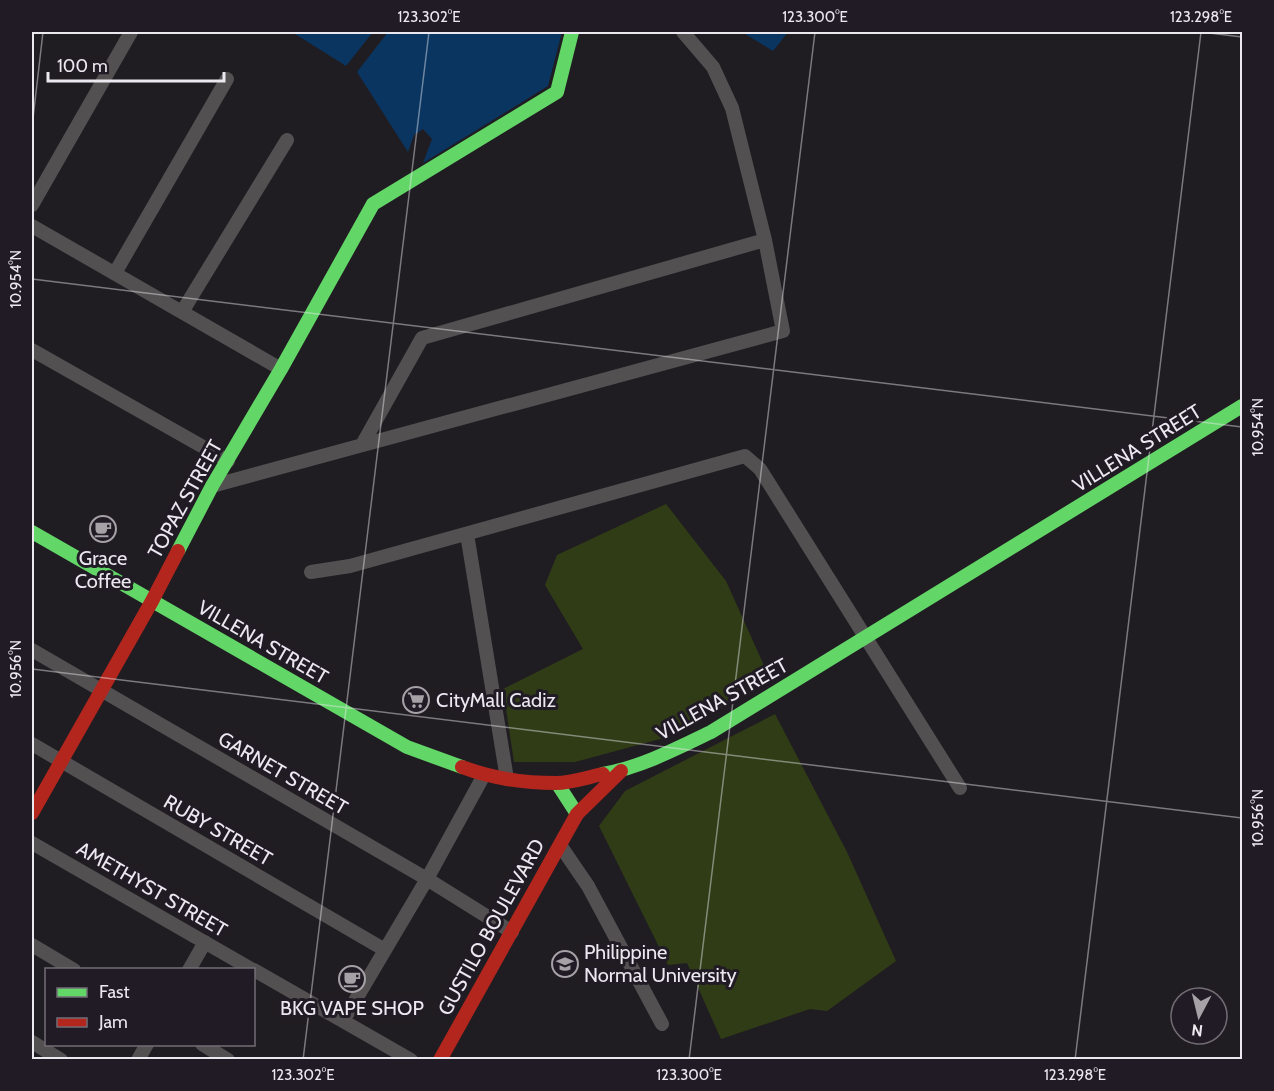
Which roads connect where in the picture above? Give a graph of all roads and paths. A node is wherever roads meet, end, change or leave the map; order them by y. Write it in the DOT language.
graph roads {
  1 [pos="131,32"];
  2 [pos="572,32"];
  3 [pos="683,32"];
  4 [pos="227,79"];
  5 [pos="287,140"];
  6 [pos="32,205"];
  7 [pos="32,226"];
  8 [pos="765,240"];
  9 [pos="115,273"];
  10 [pos="182,312"];
  11 [pos="32,350"];
  12 [pos="281,369"];
  13 [pos="1242,406"];
  14 [pos="362,445"];
  15 [pos="228,461"];
  16 [pos="212,486"];
  17 [pos="32,532"];
  18 [pos="467,534"];
  19 [pos="311,572"];
  20 [pos="152,601"];
  21 [pos="865,639"];
  22 [pos="32,650"];
  23 [pos="101,690"];
  24 [pos="32,744"];
  25 [pos="62,760"];
  26 [pos="621,771"];
  27 [pos="484,775"];
  28 [pos="507,779"];
  29 [pos="557,783"];
  30 [pos="960,788"];
  31 [pos="32,813"];
  32 [pos="577,814"];
  33 [pos="32,843"];
  34 [pos="560,845"];
  35 [pos="428,879"];
  36 [pos="512,932"];
  37 [pos="205,942"];
  38 [pos="32,945"];
  39 [pos="385,950"];
  40 [pos="72,968"];
  41 [pos="190,968"];
  42 [pos="250,968"];
  43 [pos="255,971"];
  44 [pos="344,1021"];
  45 [pos="662,1024"];
  46 [pos="32,1042"];
  47 [pos="146,1046"];
  48 [pos="205,1046"];
  49 [pos="61,1059"];
  50 [pos="138,1059"];
  51 [pos="228,1059"];
  52 [pos="411,1059"];
  53 [pos="440,1059"];
  1 -- 6 [label="street"];
  2 -- 12 [label="main road, TOPAZ STREET"];
  3 -- 8 [label="street"];
  4 -- 9 [label="street"];
  5 -- 10 [label="street"];
  7 -- 9 [label="street"];
  8 -- 14 [label="street"];
  8 -- 14 [label="street"];
  9 -- 10 [label="street"];
  10 -- 12 [label="street"];
  11 -- 15 [label="street"];
  12 -- 15 [label="main road, TOPAZ STREET"];
  13 -- 21 [label="main road, VILLENA STREET"];
  14 -- 16 [label="street"];
  15 -- 16 [label="main road, TOPAZ STREET"];
  16 -- 20 [label="main road, TOPAZ STREET"];
  17 -- 20 [label="main road, VILLENA STREET"];
  18 -- 19 [label="street"];
  18 -- 21 [label="street"];
  18 -- 28 [label="street"];
  20 -- 23 [label="main road, TOPAZ STREET"];
  20 -- 27 [label="main road, VILLENA STREET"];
  21 -- 26 [label="main road, VILLENA STREET"];
  21 -- 30 [label="street"];
  22 -- 23 [label="street, GARNET STREET"];
  23 -- 25 [label="main road, TOPAZ STREET"];
  23 -- 35 [label="street, GARNET STREET"];
  24 -- 25 [label="street, RUBY STREET"];
  25 -- 31 [label="main road, TOPAZ STREET"];
  25 -- 39 [label="street, RUBY STREET"];
  26 -- 29 [label="main road, VILLENA STREET"];
  26 -- 32 [label="main road, GUSTILO BOULEVARD"];
  27 -- 28 [label="main road, VILLENA STREET"];
  27 -- 35 [label="street"];
  28 -- 29 [label="main road, VILLENA STREET"];
  29 -- 32 [label="main road"];
  32 -- 34 [label="main road, GUSTILO BOULEVARD"];
  33 -- 37 [label="street, AMETHYST STREET"];
  34 -- 36 [label="main road, GUSTILO BOULEVARD"];
  34 -- 45 [label="street"];
  35 -- 36 [label="street, GARNET STREET"];
  35 -- 39 [label="street"];
  36 -- 53 [label="main road, GUSTILO BOULEVARD"];
  37 -- 41 [label="street"];
  37 -- 42 [label="street, AMETHYST STREET"];
  38 -- 40 [label="street"];
  39 -- 44 [label="street"];
  43 -- 44 [label="street, AMETHYST STREET"];
  44 -- 52 [label="street, AMETHYST STREET"];
  46 -- 49 [label="street"];
  47 -- 50 [label="street"];
  48 -- 51 [label="street"];
}
